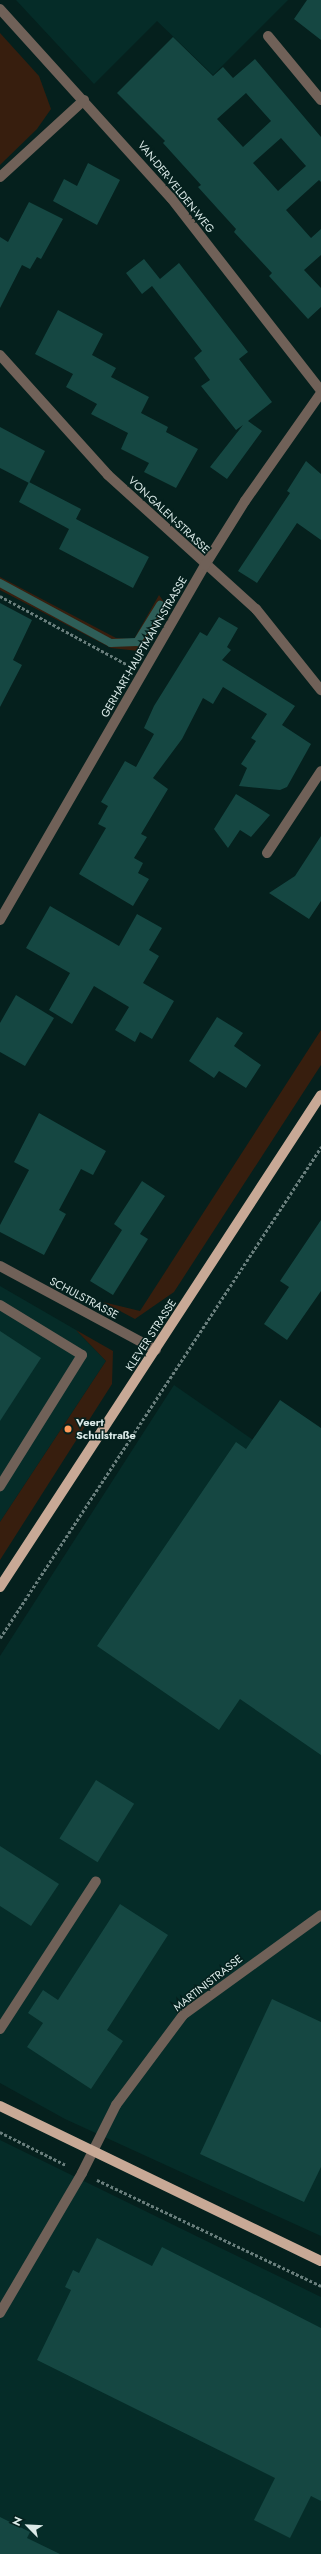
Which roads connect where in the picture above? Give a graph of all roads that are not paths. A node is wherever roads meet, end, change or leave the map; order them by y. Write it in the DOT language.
graph roads {
  1 [pos="0,9"];
  2 [pos="268,36"];
  3 [pos="84,100"];
  4 [pos="321,100"];
  5 [pos="0,177"];
  6 [pos="0,355"];
  7 [pos="321,392"];
  8 [pos="205,566"];
  9 [pos="321,690"];
  10 [pos="321,771"];
  11 [pos="267,853"];
  12 [pos="4,903"];
  13 [pos="0,920"];
  14 [pos="321,1095"];
  15 [pos="0,1266"];
  16 [pos="0,1305"];
  17 [pos="156,1350"];
  18 [pos="0,1486"];
  19 [pos="0,1587"];
  20 [pos="96,1881"];
  21 [pos="321,1915"];
  22 [pos="0,2029"];
  23 [pos="0,2106"];
  24 [pos="92,2152"];
  25 [pos="321,2261"];
  26 [pos="0,2313"];
  1 -- 3 [label="street, VAN-DER-VELDEN-WEG"];
  2 -- 4 [label="street"];
  3 -- 5 [label="street"];
  3 -- 7 [label="street, VAN-DER-VELDEN-WEG"];
  6 -- 8 [label="street, VON-GALEN-STRASSE"];
  7 -- 8 [label="street, GERHART-HAUPTMANN-STRASSE"];
  8 -- 9 [label="street, VON-GALEN-STRASSE"];
  8 -- 12 [label="street, GERHART-HAUPTMANN-STRASSE"];
  10 -- 11 [label="street"];
  12 -- 13 [label="street, GERHART-HAUPTMANN-STRASSE"];
  14 -- 17 [label="main road, KLEVER STRASSE"];
  15 -- 17 [label="street, SCHULSTRASSE"];
  16 -- 18 [label="street"];
  17 -- 19 [label="main road, KLEVER STRASSE"];
  20 -- 22 [label="street"];
  21 -- 24 [label="street, MARTINISTRASSE"];
  23 -- 24 [label="main road"];
  24 -- 25 [label="main road"];
  24 -- 26 [label="street, MARTINISTRASSE"];
}
